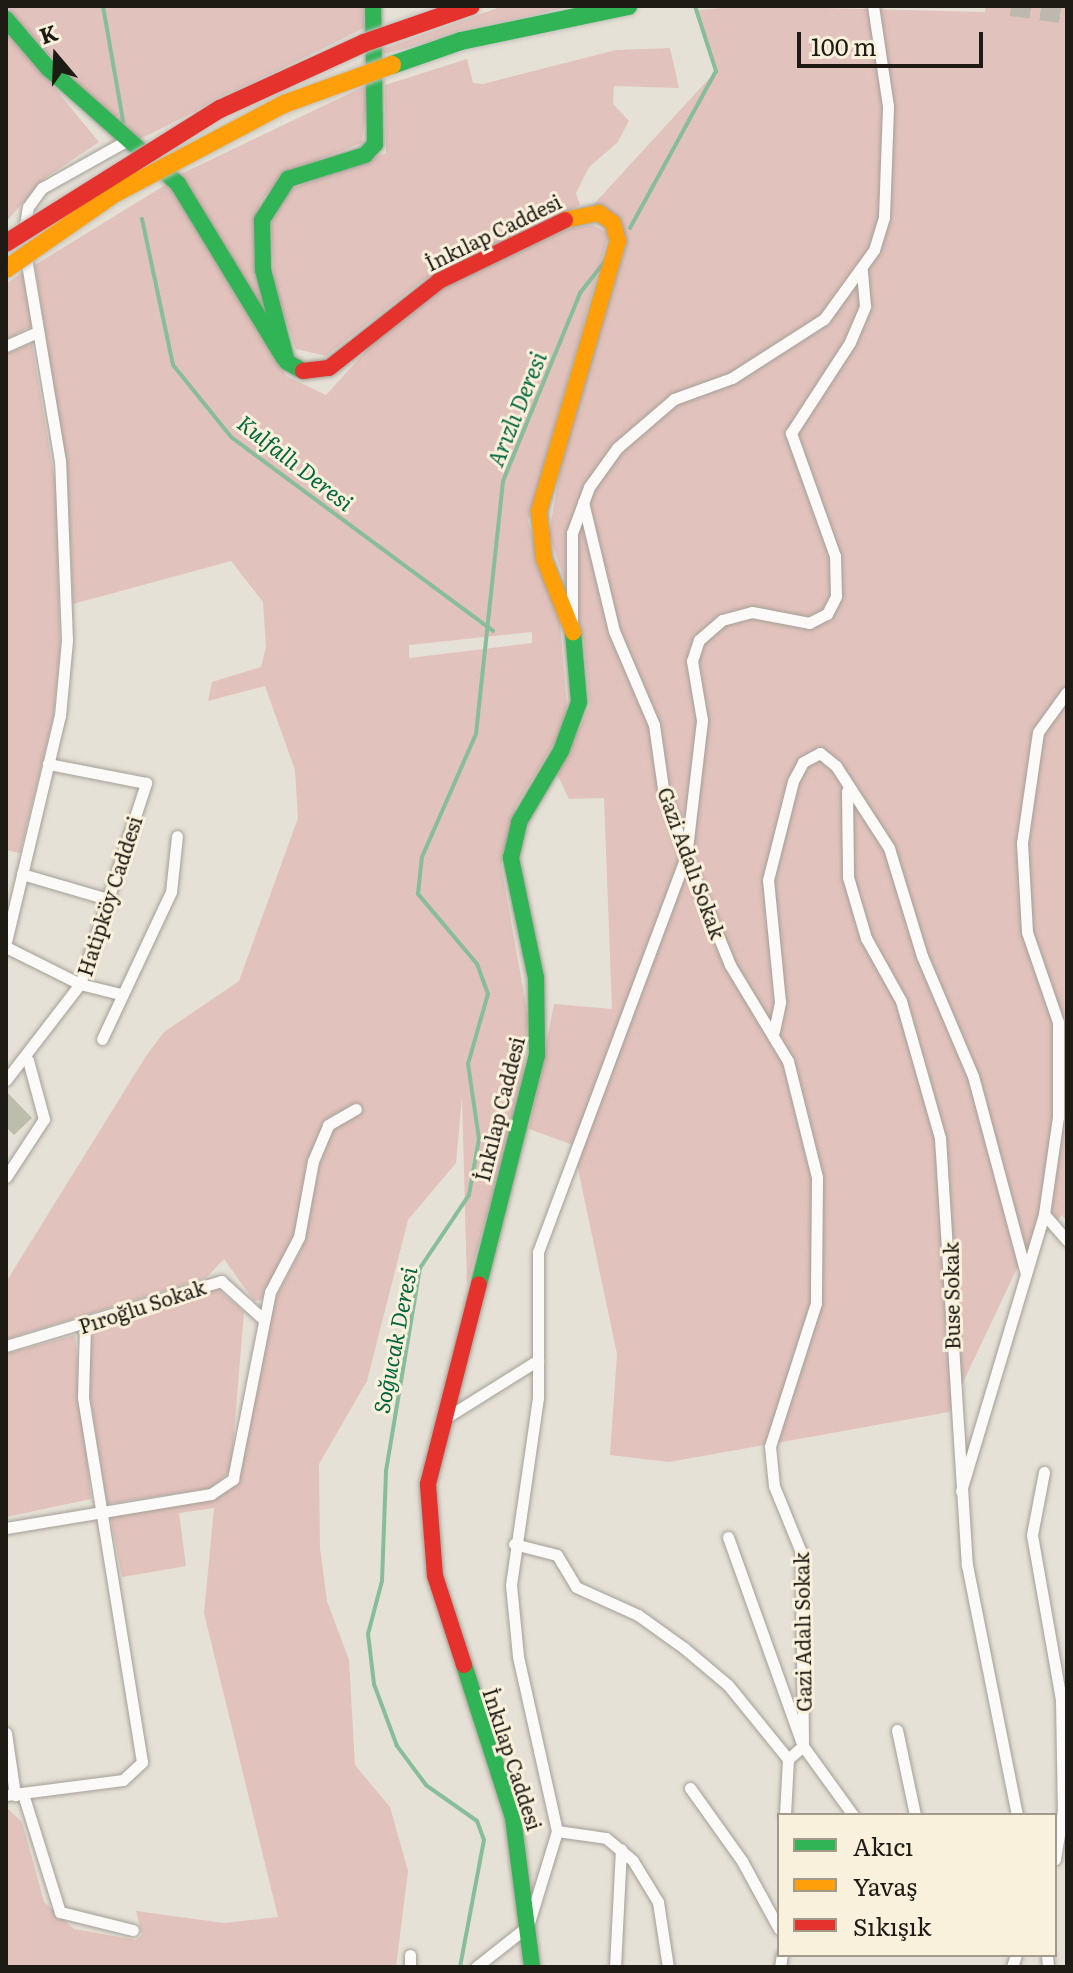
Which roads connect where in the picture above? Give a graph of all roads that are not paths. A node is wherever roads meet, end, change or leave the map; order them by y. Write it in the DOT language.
graph roads {
  1 [pos="373,6"];
  2 [pos="471,6"];
  3 [pos="628,6"];
  4 [pos="873,6"];
  5 [pos="6,19"];
  6 [pos="126,141"];
  7 [pos="24,233"];
  8 [pos="6,235"];
  9 [pos="6,243"];
  10 [pos="6,269"];
  11 [pos="862,270"];
  12 [pos="38,332"];
  13 [pos="6,346"];
  14 [pos="287,362"];
  15 [pos="583,502"];
  16 [pos="573,631"];
  17 [pos="1067,692"];
  18 [pos="48,764"];
  19 [pos="847,791"];
  20 [pos="177,836"];
  21 [pos="686,857"];
  22 [pos="22,874"];
  23 [pos="111,900"];
  24 [pos="6,944"];
  25 [pos="80,984"];
  26 [pos="120,994"];
  27 [pos="774,1031"];
  28 [pos="102,1039"];
  29 [pos="28,1060"];
  30 [pos="6,1080"];
  31 [pos="356,1109"];
  32 [pos="6,1177"];
  33 [pos="1044,1214"];
  34 [pos="1067,1240"];
  35 [pos="1026,1274"];
  36 [pos="263,1319"];
  37 [pos="85,1325"];
  38 [pos="6,1346"];
  39 [pos="538,1360"];
  40 [pos="443,1420"];
  41 [pos="1044,1472"];
  42 [pos="960,1495"];
  43 [pos="103,1510"];
  44 [pos="6,1528"];
  45 [pos="728,1537"];
  46 [pos="514,1544"];
  47 [pos="1061,1700"];
  48 [pos="1067,1720"];
  49 [pos="897,1730"];
  50 [pos="6,1733"];
  51 [pos="803,1746"];
  52 [pos="788,1759"];
  53 [pos="690,1788"];
  54 [pos="15,1795"];
  55 [pos="785,1813"];
  56 [pos="852,1813"];
  57 [pos="915,1813"];
  58 [pos="1017,1813"];
  59 [pos="557,1831"];
  60 [pos="1057,1847"];
  61 [pos="621,1849"];
  62 [pos="777,1925"];
  63 [pos="528,1926"];
  64 [pos="133,1930"];
  65 [pos="476,1967"];
  66 [pos="532,1967"];
  67 [pos="615,1967"];
  68 [pos="668,1967"];
  1 -- 14 [label="main road"];
  2 -- 9 [label="main road, bridge"];
  3 -- 10 [label="main road, bridge"];
  4 -- 11 [label="street"];
  5 -- 6 [label="main road"];
  6 -- 7 [label="street"];
  6 -- 14 [label="main road"];
  7 -- 8 [label="street"];
  7 -- 12 [label="street"];
  11 -- 15 [label="street"];
  11 -- 21 [label="street"];
  12 -- 13 [label="street"];
  12 -- 18 [label="street"];
  14 -- 16 [label="main road, İnkılap Caddesi"];
  15 -- 16 [label="street"];
  15 -- 21 [label="street, Gazi Adalı Sokak"];
  16 -- 40 [label="main road, İnkılap Caddesi"];
  17 -- 33 [label="street"];
  18 -- 22 [label="street"];
  18 -- 23 [label="street, Hatipköy Caddesi"];
  19 -- 27 [label="street, Gazi Adalı Sokak"];
  19 -- 35 [label="street"];
  19 -- 42 [label="street, Buse Sokak"];
  20 -- 26 [label="street"];
  21 -- 27 [label="street, Gazi Adalı Sokak"];
  21 -- 39 [label="street"];
  22 -- 23 [label="street"];
  22 -- 24 [label="street"];
  23 -- 25 [label="street, Hatipköy Caddesi"];
  24 -- 25 [label="street"];
  25 -- 26 [label="street"];
  25 -- 29 [label="street, Hatipköy Caddesi"];
  26 -- 28 [label="street"];
  27 -- 51 [label="street, Gazi Adalı Sokak"];
  29 -- 30 [label="street, Hatipköy Caddesi"];
  29 -- 32 [label="street"];
  31 -- 36 [label="street"];
  33 -- 34 [label="street"];
  33 -- 35 [label="street"];
  35 -- 42 [label="street"];
  36 -- 37 [label="street, Pıroğlu Sokak"];
  36 -- 43 [label="street"];
  37 -- 38 [label="street, Pıroğlu Sokak"];
  37 -- 43 [label="street"];
  39 -- 40 [label="street"];
  39 -- 46 [label="street"];
  40 -- 63 [label="main road, İnkılap Caddesi"];
  41 -- 47 [label="street"];
  42 -- 58 [label="street, Buse Sokak"];
  43 -- 44 [label="street"];
  43 -- 54 [label="street"];
  45 -- 51 [label="street"];
  46 -- 52 [label="street"];
  46 -- 59 [label="street"];
  47 -- 48 [label="street"];
  47 -- 60 [label="street"];
  49 -- 57 [label="street"];
  50 -- 54 [label="street"];
  51 -- 52 [label="street"];
  51 -- 56 [label="street"];
  52 -- 55 [label="street"];
  53 -- 62 [label="street"];
  54 -- 64 [label="street"];
  59 -- 61 [label="street"];
  59 -- 63 [label="street"];
  61 -- 67 [label="street"];
  61 -- 68 [label="street"];
  63 -- 65 [label="street"];
  63 -- 66 [label="main road, İnkılap Caddesi"];
}
